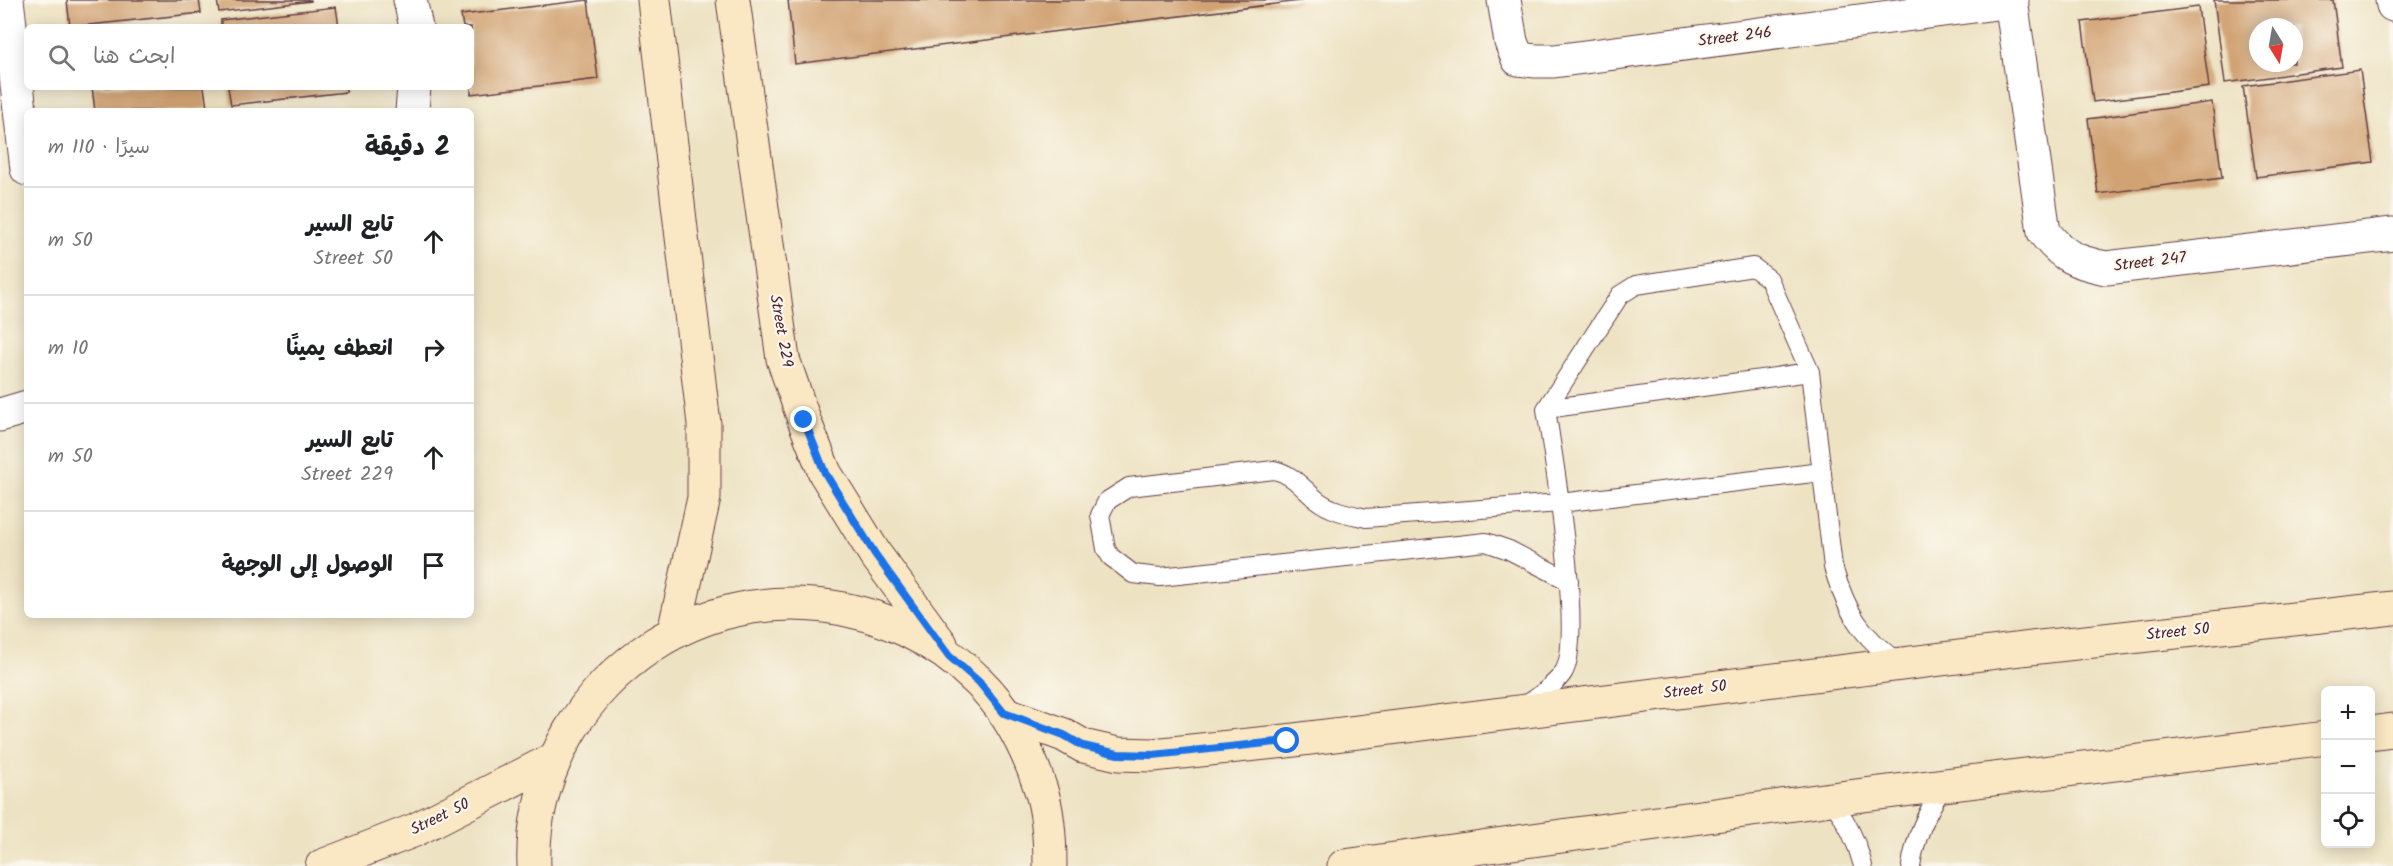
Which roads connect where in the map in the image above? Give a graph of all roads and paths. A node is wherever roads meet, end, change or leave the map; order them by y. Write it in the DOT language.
graph roads {
  1 [pos="7,0"];
  2 [pos="410,0"];
  3 [pos="654,0"];
  4 [pos="733,0"];
  5 [pos="1504,0"];
  6 [pos="2392,0"];
  7 [pos="2011,1"];
  8 [pos="2393,5"];
  9 [pos="415,24"];
  10 [pos="414,90"];
  11 [pos="412,108"];
  12 [pos="24,144"];
  13 [pos="2393,234"];
  14 [pos="1810,372"];
  15 [pos="24,408"];
  16 [pos="1546,409"];
  17 [pos="0,416"];
  18 [pos="1822,472"];
  19 [pos="1560,503"];
  20 [pos="1569,581"];
  21 [pos="2393,608"];
  22 [pos="674,632"];
  23 [pos="949,656"];
  24 [pos="1902,664"];
  25 [pos="1516,712"];
  26 [pos="1004,713"];
  27 [pos="2393,730"];
  28 [pos="2375,732"];
  29 [pos="2321,738"];
  30 [pos="554,759"];
  31 [pos="1944,785"];
  32 [pos="1831,799"];
  33 [pos="322,866"];
  34 [pos="534,866"];
  35 [pos="1050,866"];
  36 [pos="1344,866"];
  37 [pos="1863,866"];
  38 [pos="1911,866"];
  1 -- 12 [label="street"];
  2 -- 9 [label="street"];
  3 -- 22 [label="main road"];
  4 -- 23 [label="main road, Street 229"];
  5 -- 7 [label="street, Street 246"];
  6 -- 8 [label="street"];
  7 -- 13 [label="street, Street 247"];
  10 -- 11 [label="street"];
  14 -- 16 [label="lane"];
  14 -- 16 [label="lane"];
  14 -- 18 [label="lane"];
  15 -- 17 [label="street"];
  16 -- 19 [label="lane"];
  18 -- 19 [label="lane"];
  18 -- 24 [label="lane"];
  19 -- 20 [label="lane"];
  19 -- 20 [label="lane"];
  20 -- 25 [label="lane"];
  21 -- 24 [label="main road, Street 50"];
  22 -- 23 [label="main road"];
  22 -- 30 [label="main road"];
  23 -- 26 [label="main road"];
  24 -- 25 [label="main road, Street 50"];
  25 -- 26 [label="main road, Street 50"];
  26 -- 35 [label="main road"];
  27 -- 28 [label="main road"];
  29 -- 31 [label="main road"];
  30 -- 33 [label="main road, Street 50"];
  30 -- 34 [label="main road"];
  31 -- 32 [label="main road"];
  31 -- 38 [label="lane"];
  32 -- 36 [label="main road"];
  32 -- 37 [label="lane"];
}
